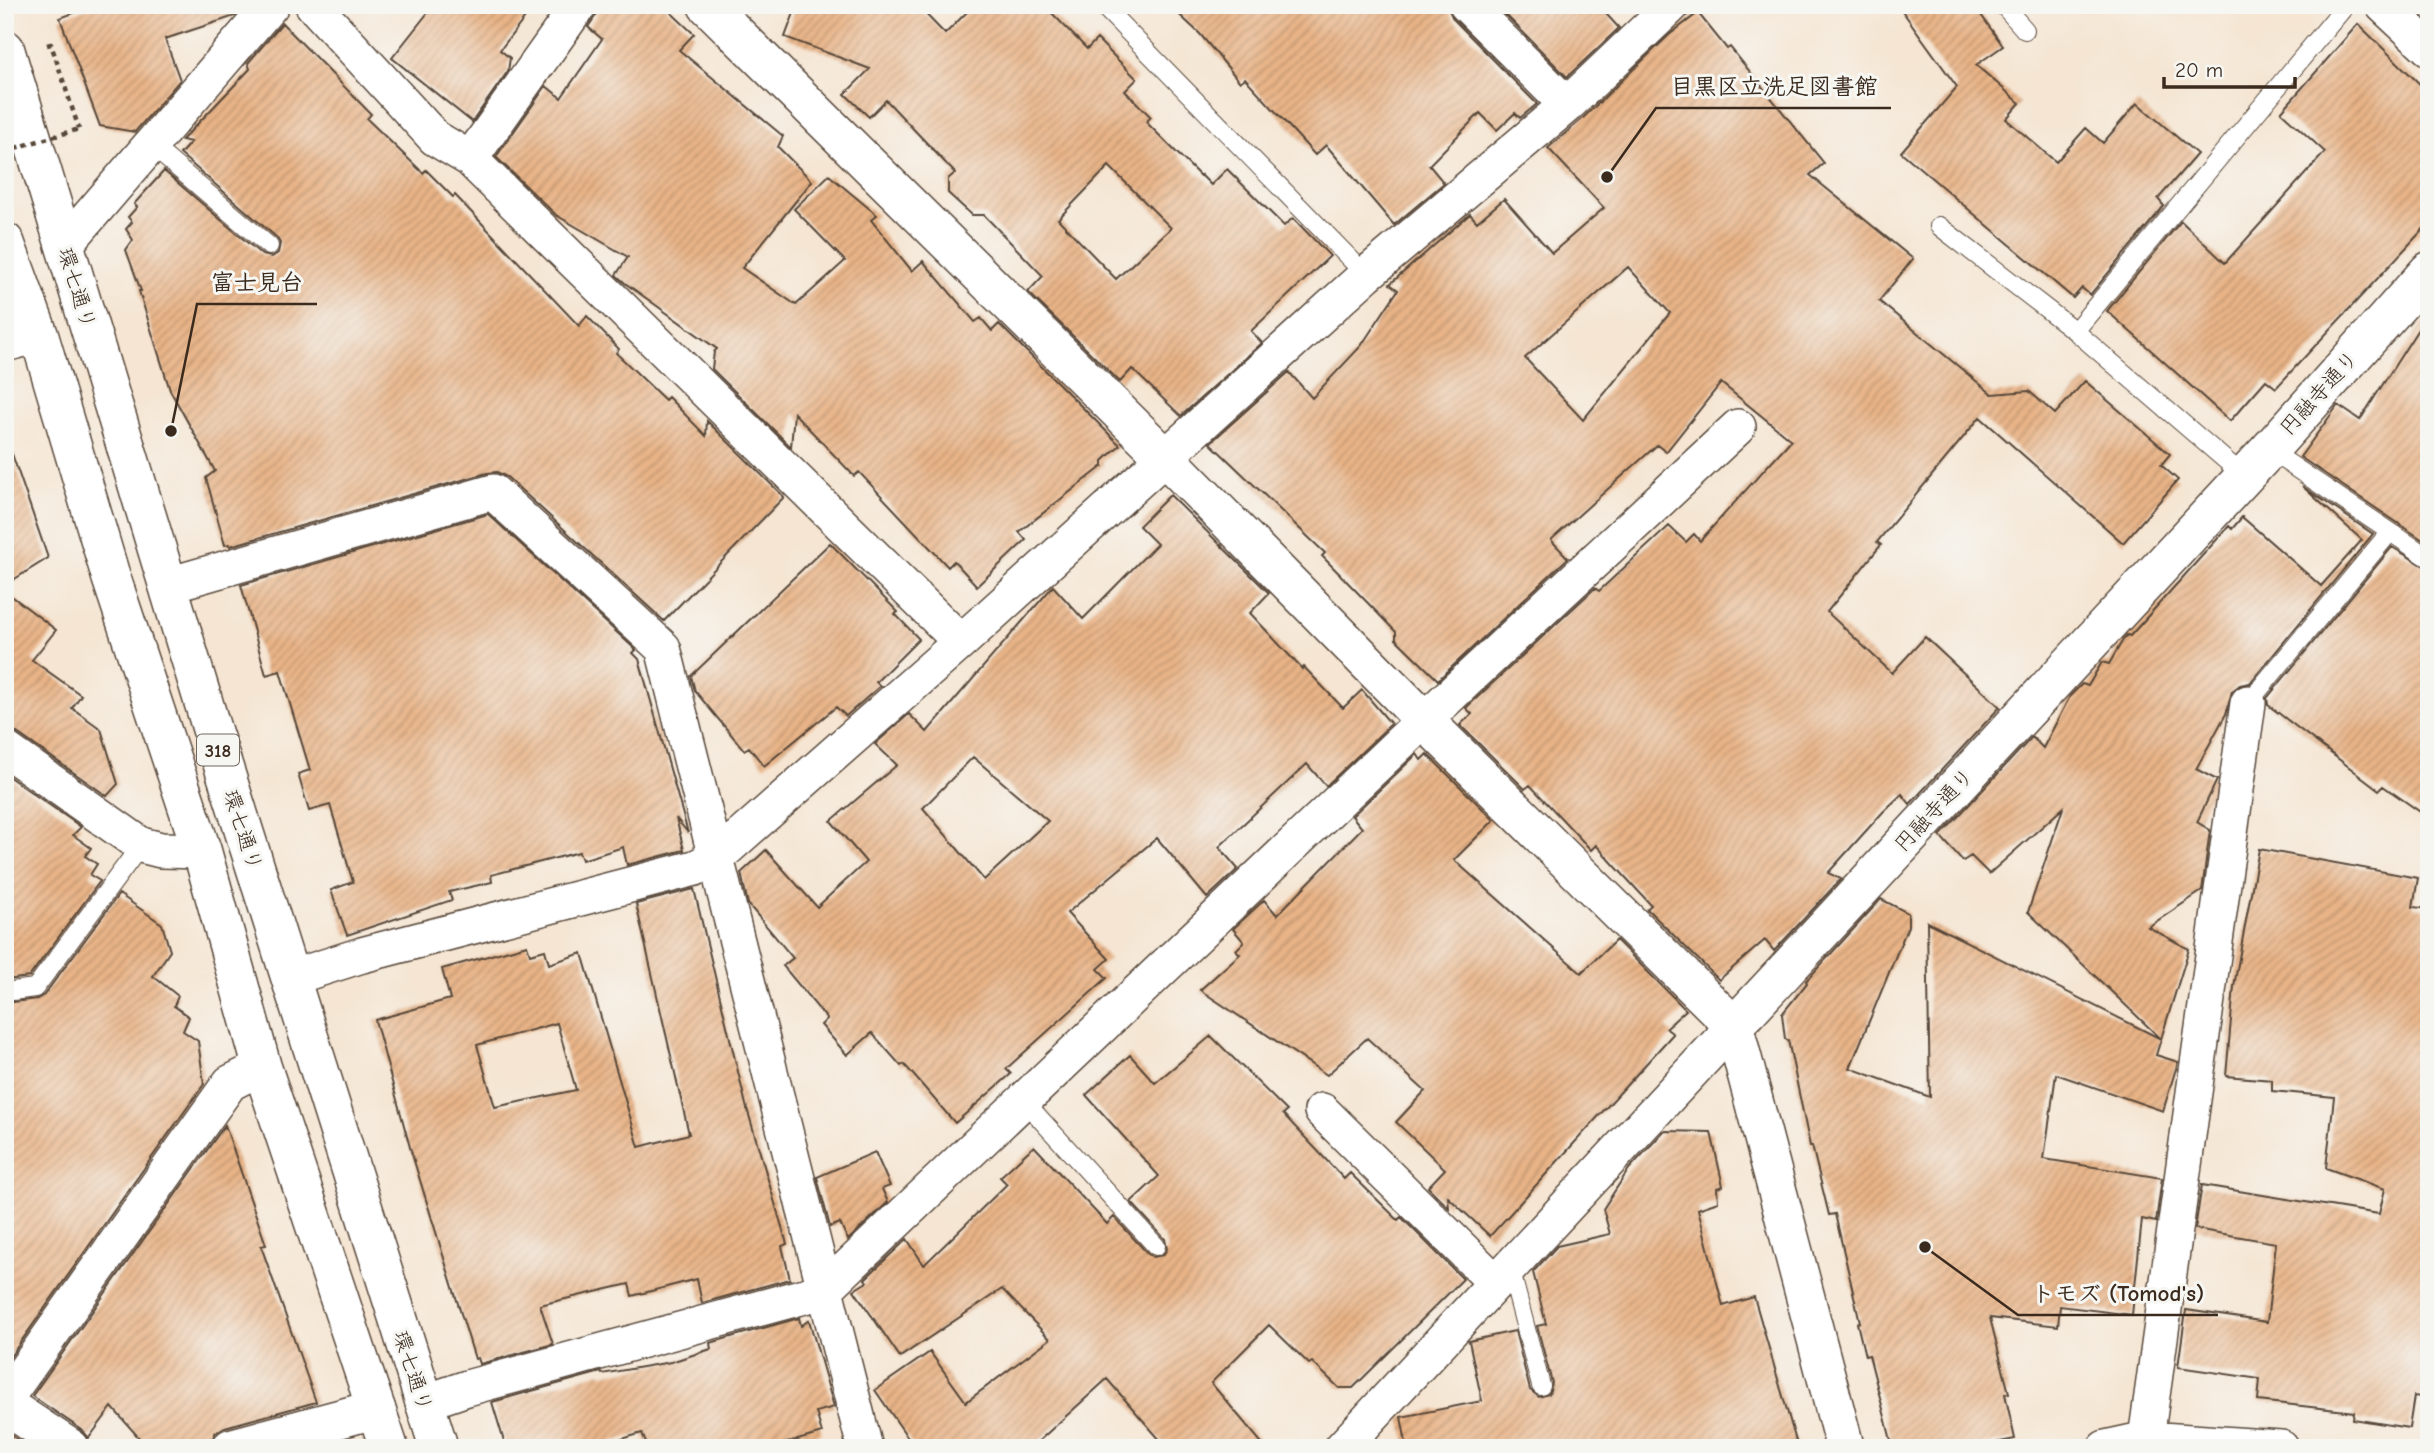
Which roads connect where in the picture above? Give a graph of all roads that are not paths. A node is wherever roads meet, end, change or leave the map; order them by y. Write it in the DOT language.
graph roads {
  1 [pos="271,5"];
  2 [pos="313,5"];
  3 [pos="579,5"];
  4 [pos="707,5"];
  5 [pos="1102,5"];
  6 [pos="1467,5"];
  7 [pos="1672,5"];
  8 [pos="2003,5"];
  9 [pos="2346,5"];
  10 [pos="2383,5"];
  11 [pos="2025,30"];
  12 [pos="2429,48"];
  13 [pos="5,49"];
  14 [pos="1567,105"];
  15 [pos="151,145"];
  16 [pos="470,159"];
  17 [pos="1939,226"];
  18 [pos="5,242"];
  19 [pos="64,246"];
  20 [pos="269,246"];
  21 [pos="2429,271"];
  22 [pos="1366,275"];
  23 [pos="2075,331"];
  24 [pos="22,340"];
  25 [pos="1738,427"];
  26 [pos="1165,457"];
  27 [pos="2256,463"];
  28 [pos="2390,532"];
  29 [pos="2429,558"];
  30 [pos="168,585"];
  31 [pos="961,642"];
  32 [pos="2248,703"];
  33 [pos="1424,720"];
  34 [pos="5,749"];
  35 [pos="141,845"];
  36 [pos="202,851"];
  37 [pos="717,857"];
  38 [pos="290,978"];
  39 [pos="5,992"];
  40 [pos="1734,1026"];
  41 [pos="262,1067"];
  42 [pos="1023,1100"];
  43 [pos="1322,1111"];
  44 [pos="1156,1246"];
  45 [pos="1503,1275"];
  46 [pos="823,1291"];
  47 [pos="1541,1386"];
  48 [pos="5,1399"];
  49 [pos="423,1403"];
  50 [pos="5,1405"];
  51 [pos="376,1409"];
  52 [pos="2146,1439"];
  53 [pos="70,1448"];
  54 [pos="231,1448"];
  55 [pos="388,1448"];
  56 [pos="439,1448"];
  57 [pos="864,1448"];
  58 [pos="1342,1448"];
  59 [pos="1845,1448"];
  60 [pos="2105,1448"];
  61 [pos="2281,1448"];
  1 -- 15 [label="street"];
  2 -- 16 [label="street"];
  3 -- 16 [label="street"];
  4 -- 26 [label="street"];
  5 -- 22 [label="lane"];
  6 -- 14 [label="street"];
  7 -- 14 [label="street"];
  8 -- 11 [label="lane"];
  9 -- 23 [label="lane"];
  10 -- 12 [label="street"];
  13 -- 19 [label="street, 環七通り / 318"];
  14 -- 22 [label="street"];
  15 -- 19 [label="street"];
  15 -- 20 [label="lane"];
  16 -- 31 [label="street"];
  17 -- 23 [label="lane"];
  18 -- 24 [label="street, 318"];
  19 -- 30 [label="street, 環七通り / 318"];
  21 -- 27 [label="street, 円融寺通り"];
  22 -- 26 [label="street"];
  23 -- 27 [label="lane"];
  24 -- 36 [label="street, 318"];
  25 -- 33 [label="street"];
  26 -- 31 [label="street"];
  26 -- 33 [label="street"];
  27 -- 28 [label="lane"];
  27 -- 40 [label="street, 円融寺通り"];
  28 -- 29 [label="lane"];
  28 -- 32 [label="lane"];
  30 -- 37 [label="street"];
  30 -- 38 [label="street, 環七通り / 318"];
  31 -- 37 [label="street"];
  32 -- 52 [label="street"];
  33 -- 40 [label="street"];
  33 -- 42 [label="street"];
  34 -- 35 [label="street"];
  35 -- 36 [label="street"];
  35 -- 39 [label="lane"];
  36 -- 41 [label="street, 318"];
  37 -- 38 [label="street"];
  37 -- 46 [label="street"];
  38 -- 49 [label="street, 環七通り / 318"];
  40 -- 45 [label="street"];
  40 -- 59 [label="street"];
  41 -- 48 [label="street"];
  41 -- 51 [label="street, 318"];
  42 -- 44 [label="lane"];
  42 -- 46 [label="street"];
  43 -- 45 [label="street"];
  45 -- 47 [label="lane"];
  45 -- 58 [label="street"];
  46 -- 49 [label="street"];
  46 -- 57 [label="street"];
  49 -- 56 [label="street, 環七通り / 318"];
  50 -- 53 [label="street"];
  51 -- 54 [label="street"];
  51 -- 55 [label="street, 318"];
  52 -- 60 [label="street"];
  52 -- 61 [label="street"];
}
